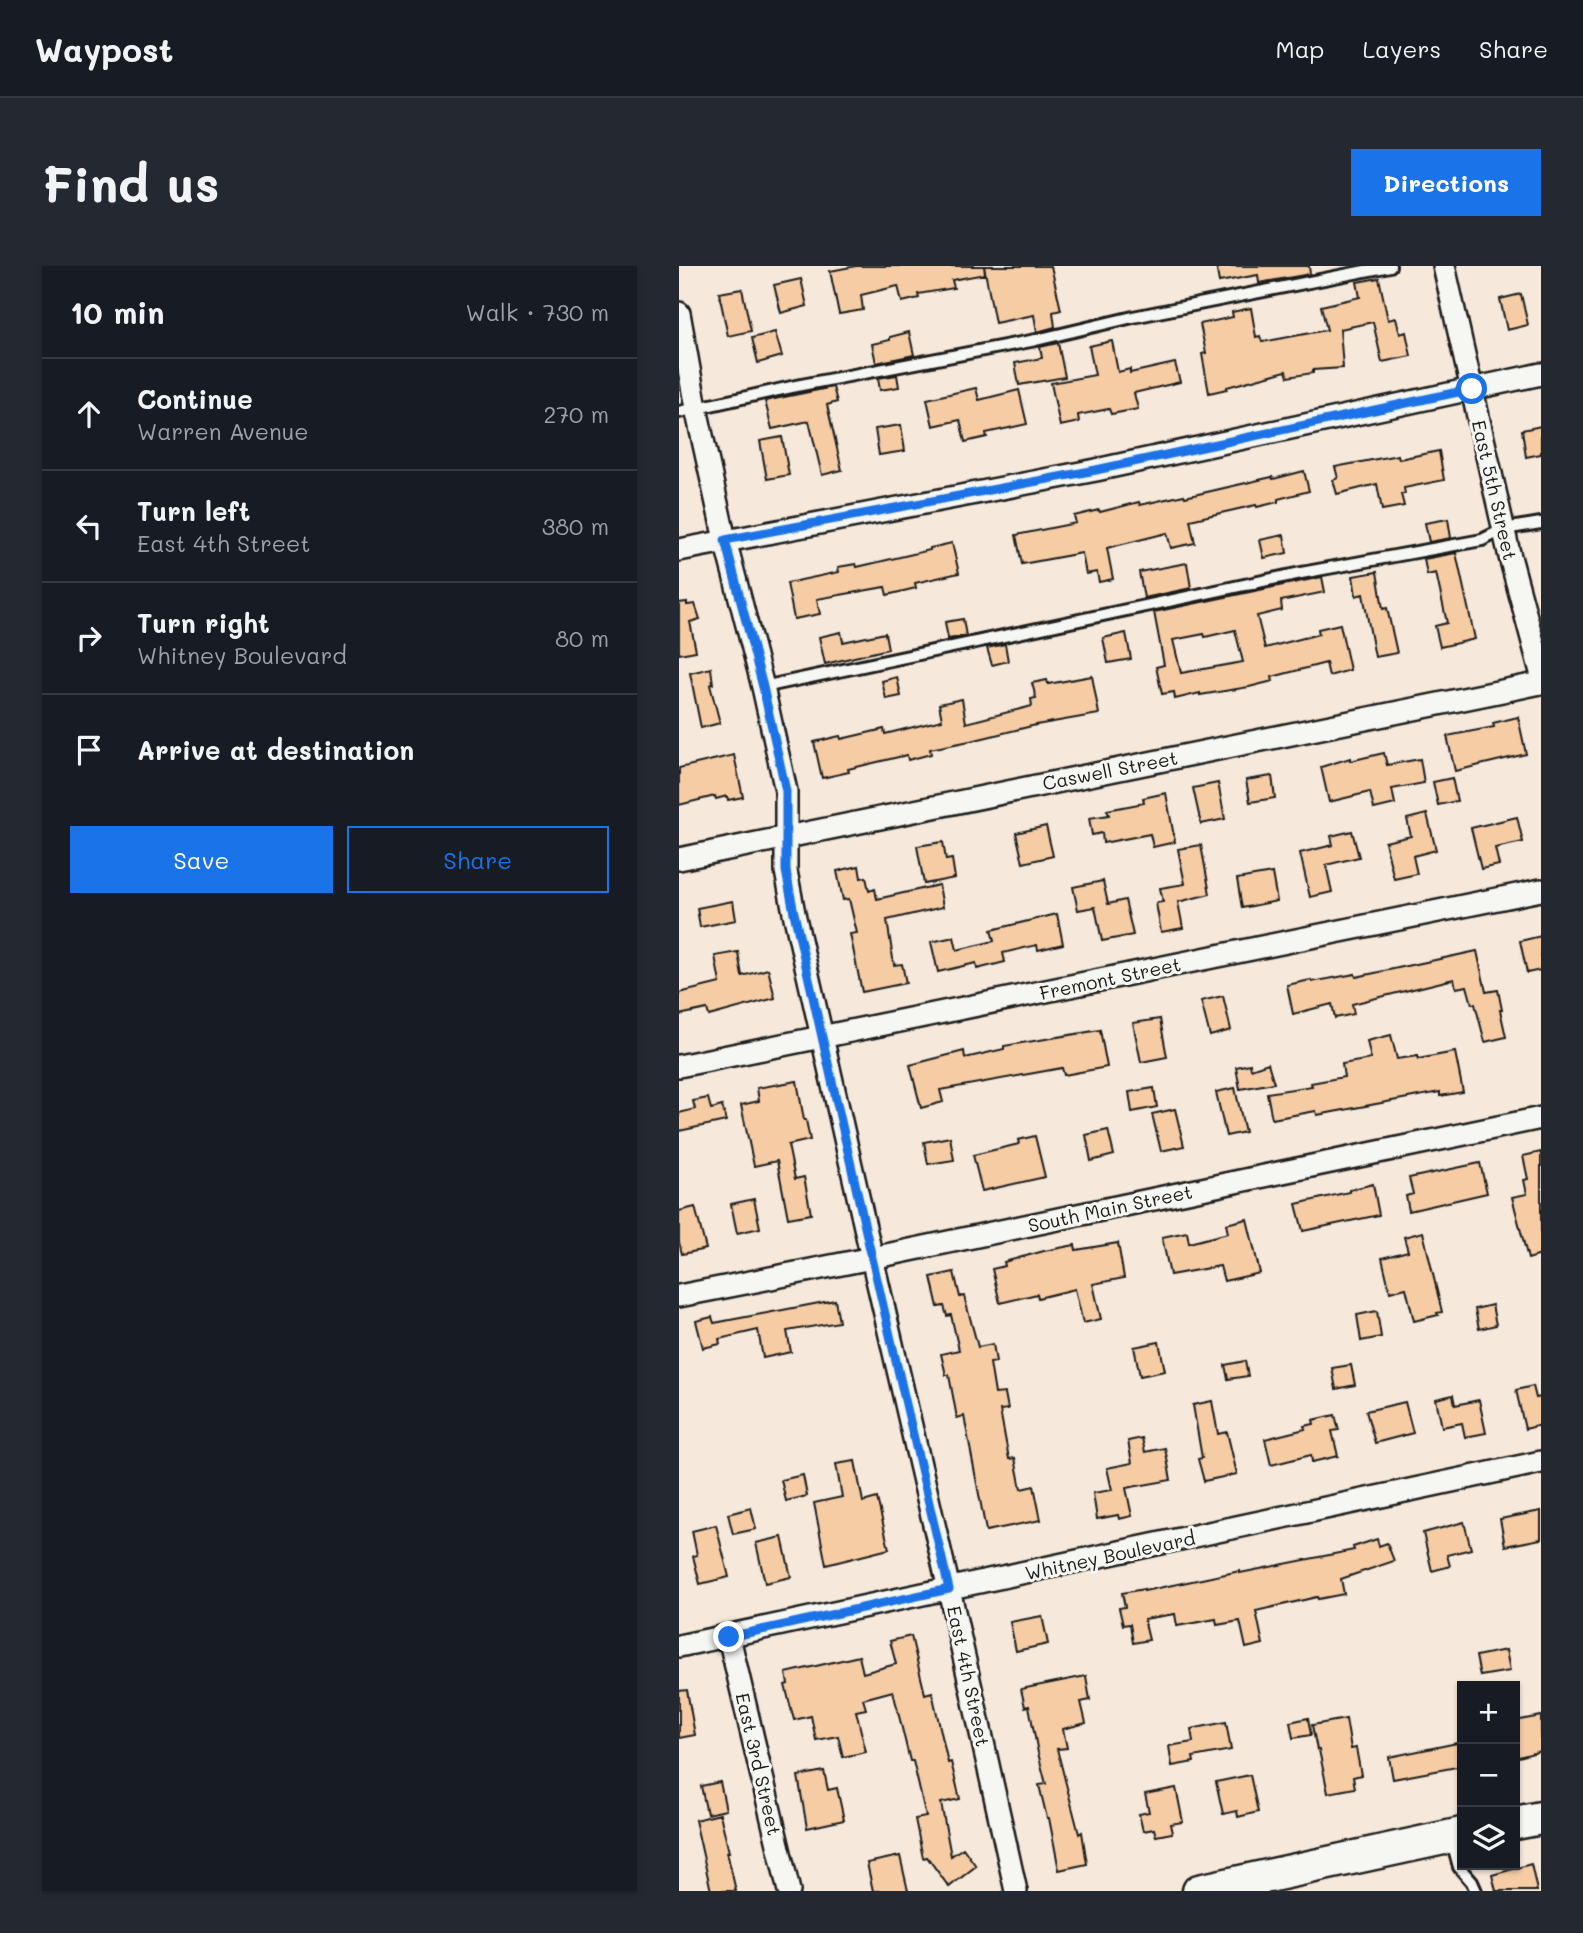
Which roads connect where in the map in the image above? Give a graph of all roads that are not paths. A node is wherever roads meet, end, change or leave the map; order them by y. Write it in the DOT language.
graph roads {
  1 [pos="1391,266"];
  2 [pos="1444,266"];
  3 [pos="679,313"];
  4 [pos="1541,374"];
  5 [pos="1472,389"];
  6 [pos="687,410"];
  7 [pos="1541,523"];
  8 [pos="1504,529"];
  9 [pos="725,540"];
  10 [pos="679,550"];
  11 [pos="1541,672"];
  12 [pos="1541,683"];
  13 [pos="763,687"];
  14 [pos="786,836"];
  15 [pos="679,859"];
  16 [pos="1541,890"];
  17 [pos="823,1037"];
  18 [pos="679,1066"];
  19 [pos="1541,1118"];
  20 [pos="872,1258"];
  21 [pos="679,1296"];
  22 [pos="1541,1462"];
  23 [pos="949,1589"];
  24 [pos="729,1637"];
  25 [pos="679,1646"];
  26 [pos="1541,1818"];
  27 [pos="1520,1822"];
  28 [pos="1457,1836"];
  29 [pos="1462,1870"];
  30 [pos="789,1891"];
  31 [pos="1016,1891"];
  32 [pos="1199,1891"];
  33 [pos="1476,1891"];
  1 -- 6 [label="lane"];
  2 -- 5 [label="street, East 5th Street"];
  3 -- 6 [label="street, East 4th Street"];
  4 -- 5 [label="street"];
  5 -- 8 [label="street, East 5th Street"];
  5 -- 9 [label="street"];
  6 -- 9 [label="street, East 4th Street"];
  7 -- 8 [label="lane"];
  8 -- 11 [label="street, East 5th Street"];
  8 -- 13 [label="lane"];
  9 -- 10 [label="street"];
  9 -- 13 [label="street, East 4th Street"];
  12 -- 14 [label="street, Caswell Street"];
  13 -- 14 [label="street, East 4th Street"];
  14 -- 15 [label="street, Caswell Street"];
  14 -- 17 [label="street, East 4th Street"];
  16 -- 17 [label="street, Fremont Street"];
  17 -- 18 [label="street, Fremont Street"];
  17 -- 20 [label="street, East 4th Street"];
  19 -- 20 [label="street, South Main Street"];
  20 -- 21 [label="street, South Main Street"];
  20 -- 23 [label="street, East 4th Street"];
  22 -- 23 [label="street, Whitney Boulevard"];
  23 -- 24 [label="street, Whitney Boulevard"];
  23 -- 31 [label="street, East 4th Street"];
  24 -- 25 [label="street, Whitney Boulevard"];
  24 -- 30 [label="street, East 3rd Street"];
  26 -- 27 [label="main road"];
  28 -- 32 [label="main road"];
  29 -- 33 [label="lane"];
}
